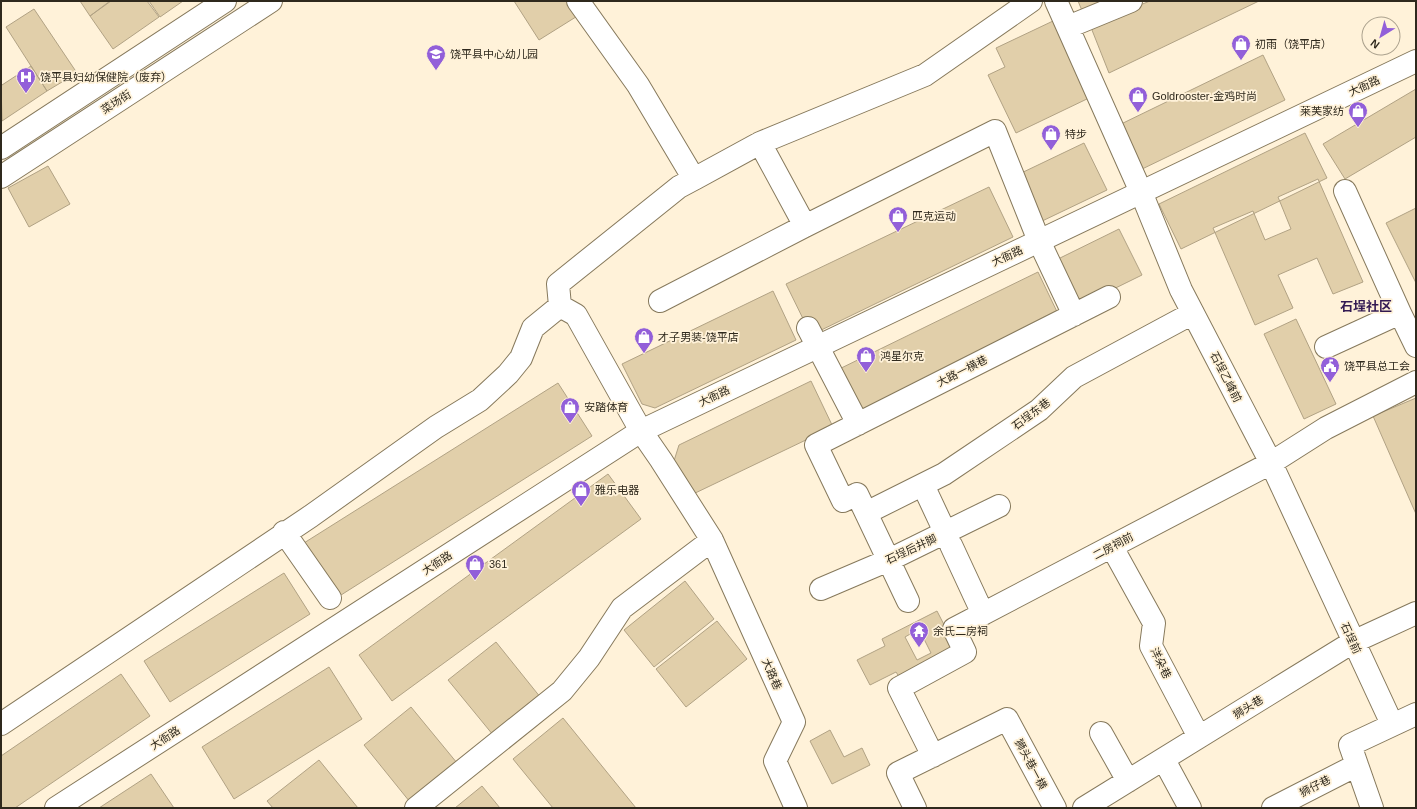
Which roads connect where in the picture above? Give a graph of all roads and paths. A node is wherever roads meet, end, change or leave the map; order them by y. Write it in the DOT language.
graph roads {
  1 [pos="225,1"];
  2 [pos="272,1"];
  3 [pos="578,1"];
  4 [pos="1031,1"];
  5 [pos="1056,1"];
  6 [pos="1131,1"];
  7 [pos="1068,27"];
  8 [pos="1416,62"];
  9 [pos="760,142"];
  10 [pos="1,148"];
  11 [pos="1,177"];
  12 [pos="694,179"];
  13 [pos="1345,190"];
  14 [pos="1141,192"];
  15 [pos="805,226"];
  16 [pos="1039,241"];
  17 [pos="1109,297"];
  18 [pos="660,301"];
  19 [pos="568,310"];
  20 [pos="1193,313"];
  21 [pos="1400,313"];
  22 [pos="1074,315"];
  23 [pos="812,337"];
  24 [pos="1416,346"];
  25 [pos="1326,347"];
  26 [pos="1416,382"];
  27 [pos="858,424"];
  28 [pos="641,431"];
  29 [pos="1271,464"];
  30 [pos="922,485"];
  31 [pos="999,506"];
  32 [pos="866,512"];
  33 [pos="284,532"];
  34 [pos="948,539"];
  35 [pos="712,540"];
  36 [pos="1112,547"];
  37 [pos="1311,552"];
  38 [pos="889,560"];
  39 [pos="821,588"];
  40 [pos="330,598"];
  41 [pos="908,601"];
  42 [pos="1416,613"];
  43 [pos="983,614"];
  44 [pos="1353,642"];
  45 [pos="1416,714"];
  46 [pos="1,724"];
  47 [pos="1392,724"];
  48 [pos="1101,733"];
  49 [pos="1199,737"];
  50 [pos="933,756"];
  51 [pos="1164,760"];
  52 [pos="1357,765"];
  53 [pos="1128,781"];
  54 [pos="56,808"];
  55 [pos="416,808"];
  56 [pos="796,808"];
  57 [pos="915,808"];
  58 [pos="1055,808"];
  59 [pos="1084,808"];
  60 [pos="1190,808"];
  61 [pos="1272,808"];
  62 [pos="1372,808"];
  1 -- 10 [label="street"];
  2 -- 11 [label="street, 菜场街"];
  3 -- 12 [label="street"];
  4 -- 9 [label="street"];
  5 -- 7 [label="street, 石埕乙峰前"];
  6 -- 7 [label="street"];
  7 -- 14 [label="street, 石埕乙峰前"];
  8 -- 14 [label="street, 大衙路"];
  9 -- 12 [label="street"];
  9 -- 15 [label="street"];
  12 -- 19 [label="street"];
  13 -- 21 [label="street"];
  14 -- 16 [label="street, 大衙路"];
  14 -- 20 [label="street, 石埕乙峰前"];
  15 -- 16 [label="street"];
  15 -- 18 [label="street"];
  16 -- 22 [label="street"];
  16 -- 23 [label="street, 大衙路"];
  17 -- 22 [label="street, 大路一横巷"];
  19 -- 28 [label="street, 大路巷"];
  19 -- 33 [label="street"];
  20 -- 29 [label="street, 石埕乙峰前"];
  20 -- 30 [label="street, 石埕东巷"];
  21 -- 24 [label="street"];
  21 -- 25 [label="street"];
  22 -- 27 [label="street, 大路一横巷"];
  23 -- 27 [label="street"];
  23 -- 28 [label="street, 大衙路"];
  26 -- 29 [label="street, 二房祠前"];
  27 -- 32 [label="street, 大路一横巷"];
  28 -- 35 [label="street, 大路巷"];
  28 -- 54 [label="street, 大衙路"];
  29 -- 36 [label="street, 二房祠前"];
  29 -- 37 [label="street, 石埕乙峰前"];
  30 -- 32 [label="street, 石埕东巷"];
  30 -- 34 [label="street"];
  31 -- 34 [label="street, 石埕后井脚"];
  32 -- 38 [label="street"];
  33 -- 40 [label="street"];
  33 -- 46 [label="street"];
  34 -- 38 [label="street, 石埕后井脚"];
  34 -- 43 [label="street"];
  35 -- 55 [label="street"];
  35 -- 56 [label="street, 大路巷"];
  36 -- 43 [label="street, 二房祠前"];
  36 -- 49 [label="street, 洋朵巷"];
  37 -- 44 [label="street, 石埕前"];
  38 -- 39 [label="street, 石埕后井脚"];
  38 -- 41 [label="street"];
  42 -- 44 [label="street, 狮头巷"];
  43 -- 50 [label="street, 二房祠前"];
  44 -- 47 [label="street, 石埕前"];
  44 -- 49 [label="street, 狮头巷"];
  45 -- 47 [label="street"];
  47 -- 52 [label="street"];
  48 -- 53 [label="street"];
  49 -- 51 [label="street, 狮头巷"];
  50 -- 57 [label="street"];
  50 -- 58 [label="street, 狮头巷一横"];
  51 -- 53 [label="street, 狮头巷"];
  51 -- 60 [label="street"];
  52 -- 61 [label="street, 狮仔巷"];
  52 -- 62 [label="street"];
  53 -- 59 [label="street, 狮头巷"];
}
